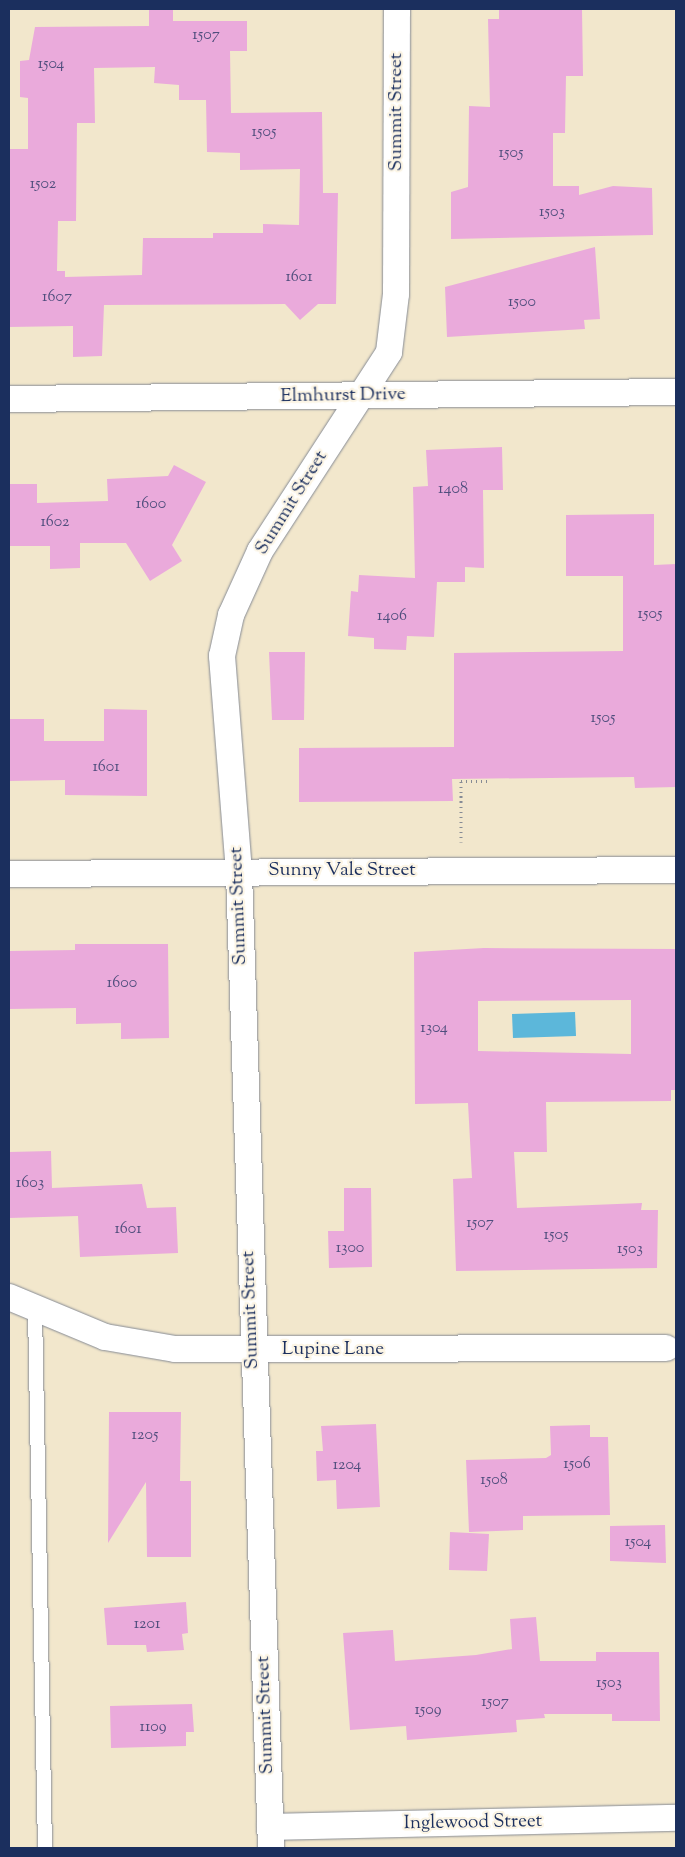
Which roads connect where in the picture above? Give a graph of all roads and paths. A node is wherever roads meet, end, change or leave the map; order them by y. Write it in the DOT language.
graph roads {
  1 [pos="397,9"];
  2 [pos="676,392"];
  3 [pos="360,396"];
  4 [pos="9,399"];
  5 [pos="488,781"];
  6 [pos="461,870"];
  7 [pos="676,870"];
  8 [pos="239,872"];
  9 [pos="9,874"];
  10 [pos="9,1297"];
  11 [pos="35,1309"];
  12 [pos="666,1348"];
  13 [pos="252,1351"];
  14 [pos="676,1818"];
  15 [pos="271,1838"];
  16 [pos="45,1848"];
  1 -- 3 [label="street, Summit Street"];
  2 -- 3 [label="street, Elmhurst Drive"];
  3 -- 4 [label="street, Elmhurst Drive"];
  3 -- 8 [label="street, Summit Street"];
  5 -- 6 [label="path"];
  6 -- 7 [label="street, Sunny Vale Street"];
  6 -- 8 [label="street, Sunny Vale Street"];
  8 -- 9 [label="street, Sunny Vale Street"];
  8 -- 13 [label="street, Summit Street"];
  10 -- 11 [label="street, Lupine Lane"];
  11 -- 13 [label="street, Lupine Lane"];
  11 -- 16 [label="lane"];
  12 -- 13 [label="street, Lupine Lane"];
  13 -- 15 [label="street, Summit Street"];
  14 -- 15 [label="street, Inglewood Street"];
}
